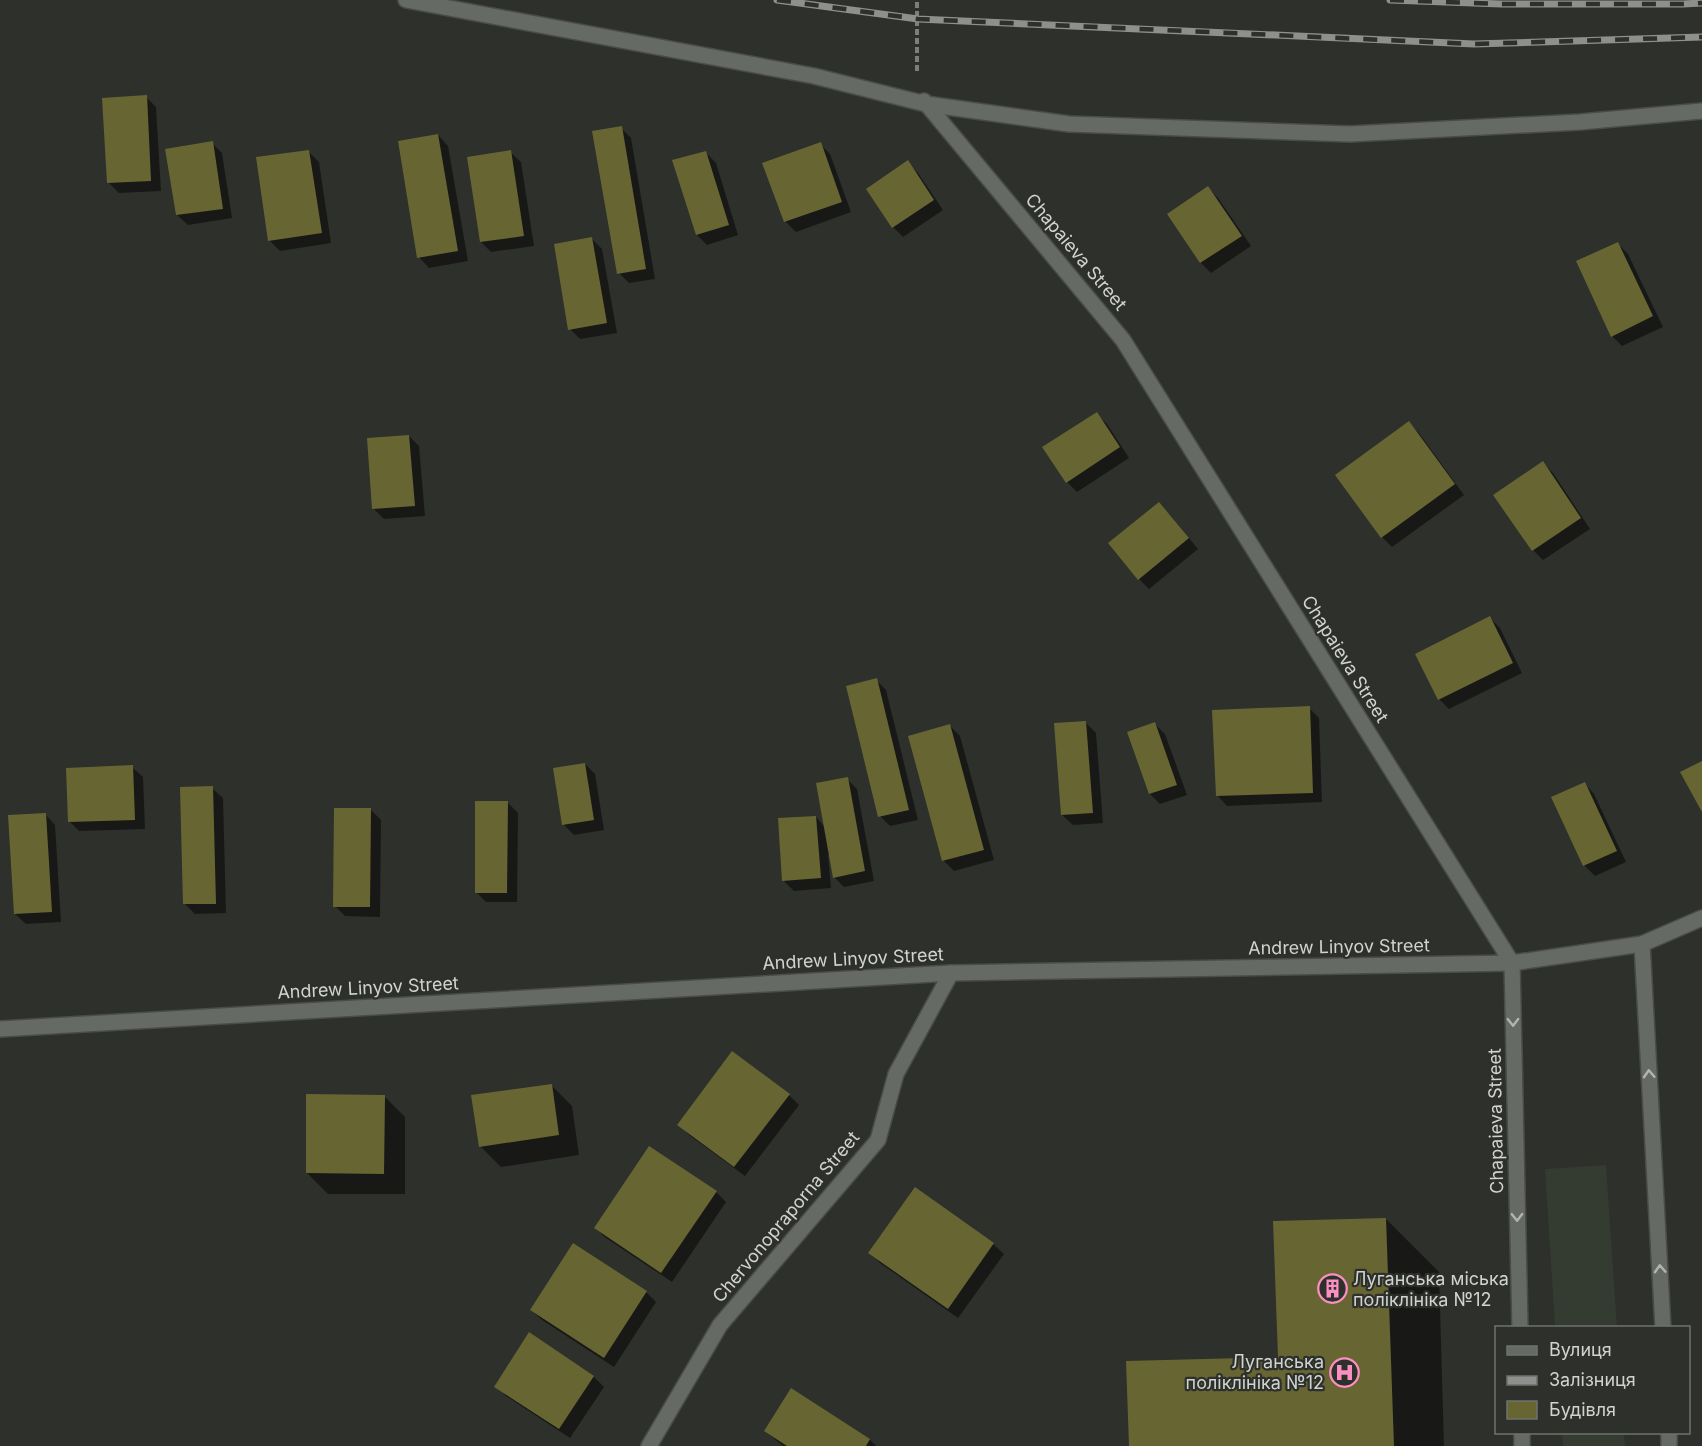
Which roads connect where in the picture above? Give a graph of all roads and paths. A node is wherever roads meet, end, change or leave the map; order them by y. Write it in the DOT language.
graph roads {
  1 [pos="406,0"];
  2 [pos="917,0"];
  3 [pos="922,98"];
  4 [pos="1702,111"];
  5 [pos="1702,918"];
  6 [pos="1642,944"];
  7 [pos="1512,963"];
  8 [pos="951,973"];
  9 [pos="0,1029"];
  10 [pos="1520,1326"];
  11 [pos="1663,1326"];
  12 [pos="649,1446"];
  1 -- 3 [label="street"];
  2 -- 3 [label="path"];
  3 -- 4 [label="street"];
  3 -- 7 [label="street, Chapaieva Street"];
  5 -- 6 [label="street, Andrew Linyov Street"];
  6 -- 7 [label="street, Andrew Linyov Street"];
  11 -- 6 [label="street, one-way"];
  7 -- 8 [label="street, Andrew Linyov Street"];
  7 -- 10 [label="street, Chapaieva Street, one-way"];
  8 -- 9 [label="street, Andrew Linyov Street"];
  8 -- 12 [label="street, Chervonopraporna Street"];
}
